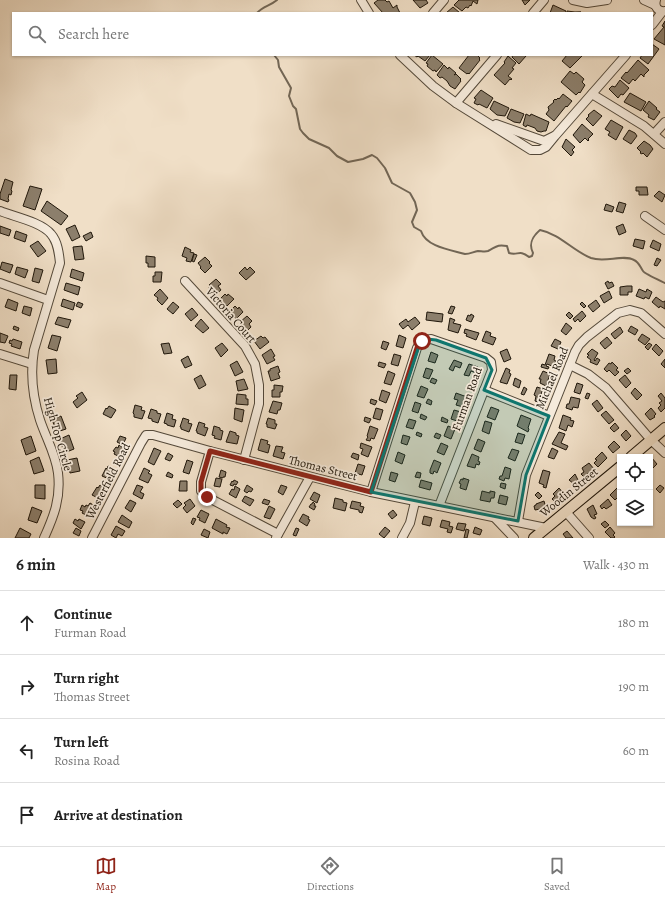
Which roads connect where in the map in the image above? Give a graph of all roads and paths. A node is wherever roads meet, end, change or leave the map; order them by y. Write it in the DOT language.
graph roads {
  1 [pos="361,0"];
  2 [pos="444,0"];
  3 [pos="544,0"];
  4 [pos="573,0"];
  5 [pos="607,0"];
  6 [pos="644,0"];
  7 [pos="658,8"];
  8 [pos="368,12"];
  9 [pos="434,12"];
  10 [pos="534,12"];
  11 [pos="653,22"];
  12 [pos="401,56"];
  13 [pos="496,56"];
  14 [pos="625,56"];
  15 [pos="592,94"];
  16 [pos="456,103"];
  17 [pos="482,119"];
  18 [pos="665,122"];
  19 [pos="654,134"];
  20 [pos="555,136"];
  21 [pos="665,144"];
  22 [pos="0,212"];
  23 [pos="645,216"];
  24 [pos="665,230"];
  25 [pos="185,281"];
  26 [pos="0,284"];
  27 [pos="48,300"];
  28 [pos="665,334"];
  29 [pos="0,354"];
  30 [pos="32,364"];
  31 [pos="570,365"];
  32 [pos="484,390"];
  33 [pos="549,416"];
  34 [pos="665,428"];
  35 [pos="146,435"];
  36 [pos="651,440"];
  37 [pos="210,451"];
  38 [pos="665,453"];
  39 [pos="635,454"];
  40 [pos="244,460"];
  41 [pos="617,469"];
  42 [pos="310,477"];
  43 [pos="371,492"];
  44 [pos="415,502"];
  45 [pos="439,506"];
  46 [pos="566,512"];
  47 [pos="495,518"];
  48 [pos="518,521"];
  49 [pos="546,528"];
  50 [pos="277,536"];
  51 [pos="44,538"];
  52 [pos="92,538"];
  53 [pos="402,538"];
  54 [pos="514,538"];
  55 [pos="534,538"];
  56 [pos="589,538"];
  1 -- 8 [label="street"];
  2 -- 9 [label="street"];
  3 -- 10 [label="street"];
  4 -- 5 [label="street"];
  6 -- 7 [label="street"];
  7 -- 11 [label="street"];
  12 -- 16 [label="street"];
  13 -- 16 [label="street"];
  14 -- 15 [label="street"];
  15 -- 19 [label="street"];
  15 -- 20 [label="street"];
  16 -- 17 [label="street"];
  17 -- 20 [label="street"];
  17 -- 20 [label="street"];
  18 -- 19 [label="street"];
  19 -- 21 [label="street"];
  22 -- 27 [label="street, High Top Circle"];
  23 -- 24 [label="street"];
  25 -- 40 [label="street, Victoria Court"];
  26 -- 27 [label="street"];
  27 -- 30 [label="street, High Top Circle"];
  28 -- 31 [label="street, Michael Road"];
  29 -- 30 [label="street"];
  30 -- 51 [label="street, High Top Circle"];
  31 -- 33 [label="street, Michael Road"];
  31 -- 36 [label="street"];
  32 -- 33 [label="street"];
  32 -- 43 [label="street, Furman Road"];
  32 -- 45 [label="street, Furman Road"];
  33 -- 48 [label="street, Michael Road"];
  34 -- 36 [label="main road"];
  35 -- 37 [label="street, Thomas Street"];
  35 -- 52 [label="street, Westerfield Road"];
  36 -- 38 [label="street"];
  36 -- 39 [label="main road"];
  37 -- 40 [label="street, Thomas Street"];
  37 -- 50 [label="street"];
  40 -- 42 [label="street, Thomas Street"];
  41 -- 46 [label="main road, Woodin Street"];
  42 -- 43 [label="street, Thomas Street"];
  42 -- 50 [label="street"];
  43 -- 44 [label="street, Thomas Street"];
  44 -- 45 [label="street, Thomas Street"];
  44 -- 53 [label="street"];
  45 -- 47 [label="street, Thomas Street"];
  46 -- 49 [label="main road, Woodin Street"];
  46 -- 56 [label="street"];
  47 -- 48 [label="street, Thomas Street"];
  47 -- 54 [label="street"];
  48 -- 49 [label="street, Thomas Street"];
  49 -- 55 [label="main road, Woodin Street"];
}
